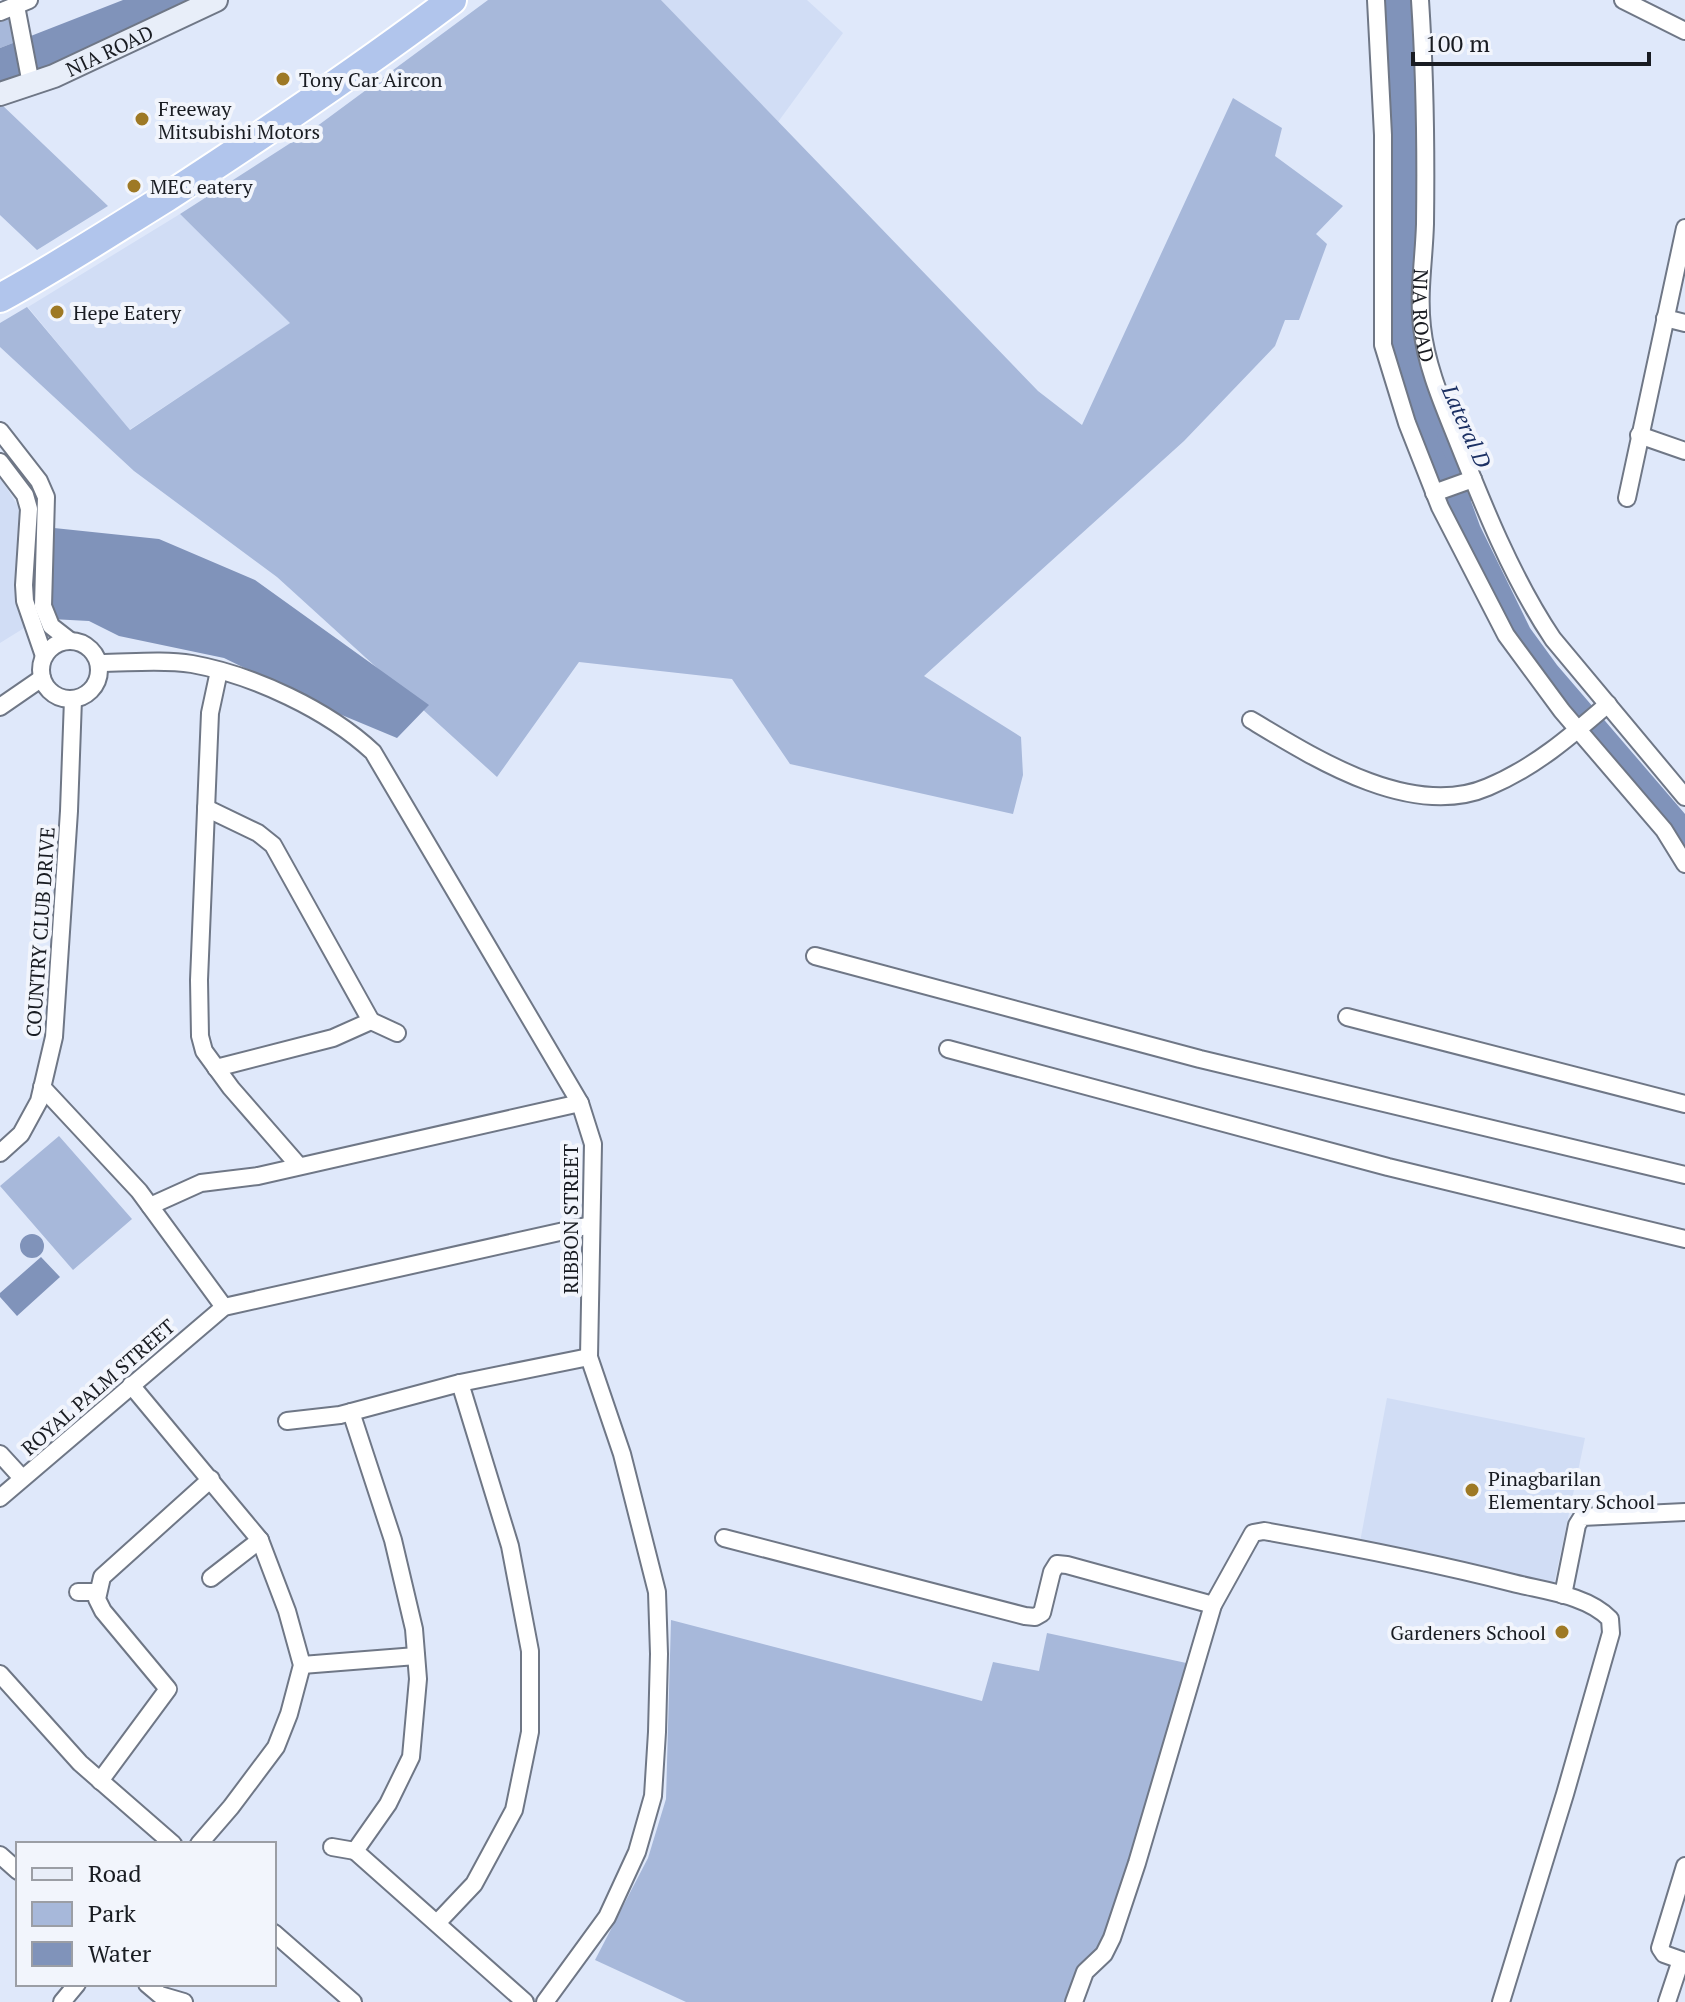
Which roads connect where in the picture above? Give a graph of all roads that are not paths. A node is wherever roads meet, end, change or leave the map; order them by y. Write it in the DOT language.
graph roads {
  1 [pos="216,0"];
  2 [pos="452,0"];
  3 [pos="1376,0"];
  4 [pos="1420,0"];
  5 [pos="1623,0"];
  6 [pos="23,3"];
  7 [pos="0,12"];
  8 [pos="1685,31"];
  9 [pos="30,78"];
  10 [pos="0,94"];
  11 [pos="1685,228"];
  12 [pos="0,298"];
  13 [pos="1665,318"];
  14 [pos="1685,323"];
  15 [pos="0,431"];
  16 [pos="1639,435"];
  17 [pos="1685,451"];
  18 [pos="0,462"];
  19 [pos="1468,481"];
  20 [pos="1437,492"];
  21 [pos="1627,498"];
  22 [pos="69,640"];
  23 [pos="44,656"];
  24 [pos="99,663"];
  25 [pos="219,671"];
  26 [pos="42,678"];
  27 [pos="73,699"];
  28 [pos="0,707"];
  29 [pos="1603,708"];
  30 [pos="1251,720"];
  31 [pos="1581,727"];
  32 [pos="1685,797"];
  33 [pos="206,808"];
  34 [pos="1685,864"];
  35 [pos="815,956"];
  36 [pos="1347,1017"];
  37 [pos="371,1021"];
  38 [pos="397,1033"];
  39 [pos="948,1049"];
  40 [pos="216,1068"];
  41 [pos="42,1087"];
  42 [pos="580,1103"];
  43 [pos="1685,1104"];
  44 [pos="0,1153"];
  45 [pos="299,1166"];
  46 [pos="1685,1175"];
  47 [pos="150,1206"];
  48 [pos="591,1225"];
  49 [pos="1685,1239"];
  50 [pos="224,1307"];
  51 [pos="589,1357"];
  52 [pos="460,1383"];
  53 [pos="131,1385"];
  54 [pos="351,1412"];
  55 [pos="287,1421"];
  56 [pos="0,1454"];
  57 [pos="22,1478"];
  58 [pos="211,1479"];
  59 [pos="0,1498"];
  60 [pos="1685,1512"];
  61 [pos="724,1538"];
  62 [pos="260,1540"];
  63 [pos="211,1578"];
  64 [pos="78,1592"];
  65 [pos="98,1592"];
  66 [pos="1563,1595"];
  67 [pos="1213,1605"];
  68 [pos="416,1656"];
  69 [pos="302,1665"];
  70 [pos="0,1674"];
  71 [pos="168,1689"];
  72 [pos="186,1691"];
  73 [pos="100,1781"];
  74 [pos="171,1842"];
  75 [pos="201,1842"];
  76 [pos="332,1847"];
  77 [pos="355,1851"];
  78 [pos="0,1855"];
  79 [pos="1685,1866"];
  80 [pos="16,1869"];
  81 [pos="438,1922"];
  82 [pos="276,1935"];
  83 [pos="75,1986"];
  84 [pos="149,1986"];
  85 [pos="346,2000"];
  86 [pos="62,2002"];
  87 [pos="184,2002"];
  88 [pos="525,2002"];
  89 [pos="545,2002"];
  90 [pos="1074,2002"];
  91 [pos="1501,2002"];
  92 [pos="1667,2002"];
  1 -- 9 [label="street, NIA ROAD"];
  2 -- 12 [label="highway"];
  3 -- 20 [label="street"];
  4 -- 19 [label="street, NIA ROAD"];
  5 -- 8 [label="street"];
  6 -- 7 [label="street"];
  6 -- 9 [label="street"];
  9 -- 10 [label="street, NIA ROAD"];
  11 -- 13 [label="street"];
  13 -- 14 [label="street"];
  13 -- 16 [label="street"];
  15 -- 22 [label="street"];
  16 -- 17 [label="street"];
  16 -- 21 [label="street"];
  18 -- 23 [label="street"];
  19 -- 20 [label="street"];
  19 -- 29 [label="street, NIA ROAD"];
  20 -- 31 [label="street"];
  22 -- 23 [label="street"];
  22 -- 24 [label="street"];
  23 -- 26 [label="street"];
  24 -- 25 [label="street, RIBBON STREET"];
  24 -- 27 [label="street"];
  25 -- 33 [label="street"];
  25 -- 42 [label="street, RIBBON STREET"];
  26 -- 27 [label="street"];
  26 -- 28 [label="street"];
  27 -- 41 [label="street, COUNTRY CLUB DRIVE"];
  29 -- 31 [label="street"];
  29 -- 32 [label="street, NIA ROAD"];
  30 -- 31 [label="street"];
  31 -- 34 [label="street"];
  33 -- 37 [label="street"];
  33 -- 40 [label="street"];
  35 -- 46 [label="street"];
  36 -- 43 [label="street"];
  37 -- 38 [label="street"];
  37 -- 40 [label="street"];
  39 -- 49 [label="street"];
  40 -- 45 [label="street"];
  41 -- 44 [label="street, COUNTRY CLUB DRIVE"];
  41 -- 47 [label="street"];
  42 -- 45 [label="street"];
  42 -- 48 [label="street, RIBBON STREET"];
  45 -- 47 [label="street"];
  47 -- 50 [label="street"];
  48 -- 50 [label="street"];
  48 -- 51 [label="street, RIBBON STREET"];
  50 -- 53 [label="street, ROYAL PALM STREET"];
  51 -- 52 [label="street"];
  51 -- 89 [label="street, RIBBON STREET"];
  52 -- 54 [label="street"];
  52 -- 81 [label="street"];
  53 -- 57 [label="street, ROYAL PALM STREET"];
  53 -- 58 [label="street"];
  54 -- 55 [label="street"];
  54 -- 68 [label="street"];
  56 -- 57 [label="street"];
  57 -- 59 [label="street, ROYAL PALM STREET"];
  58 -- 62 [label="street"];
  58 -- 65 [label="street"];
  60 -- 66 [label="street"];
  61 -- 67 [label="street"];
  62 -- 63 [label="street"];
  62 -- 69 [label="street"];
  64 -- 65 [label="street"];
  65 -- 71 [label="street"];
  66 -- 67 [label="street"];
  66 -- 91 [label="street"];
  67 -- 90 [label="street"];
  68 -- 69 [label="street"];
  68 -- 77 [label="street"];
  69 -- 75 [label="street"];
  70 -- 73 [label="street"];
  71 -- 72 [label="street"];
  71 -- 73 [label="street"];
  73 -- 74 [label="street"];
  76 -- 77 [label="street"];
  77 -- 81 [label="street"];
  78 -- 80 [label="street"];
  79 -- 92 [label="street"];
  81 -- 88 [label="street"];
  82 -- 85 [label="street"];
  83 -- 86 [label="street"];
  84 -- 87 [label="street"];
}
